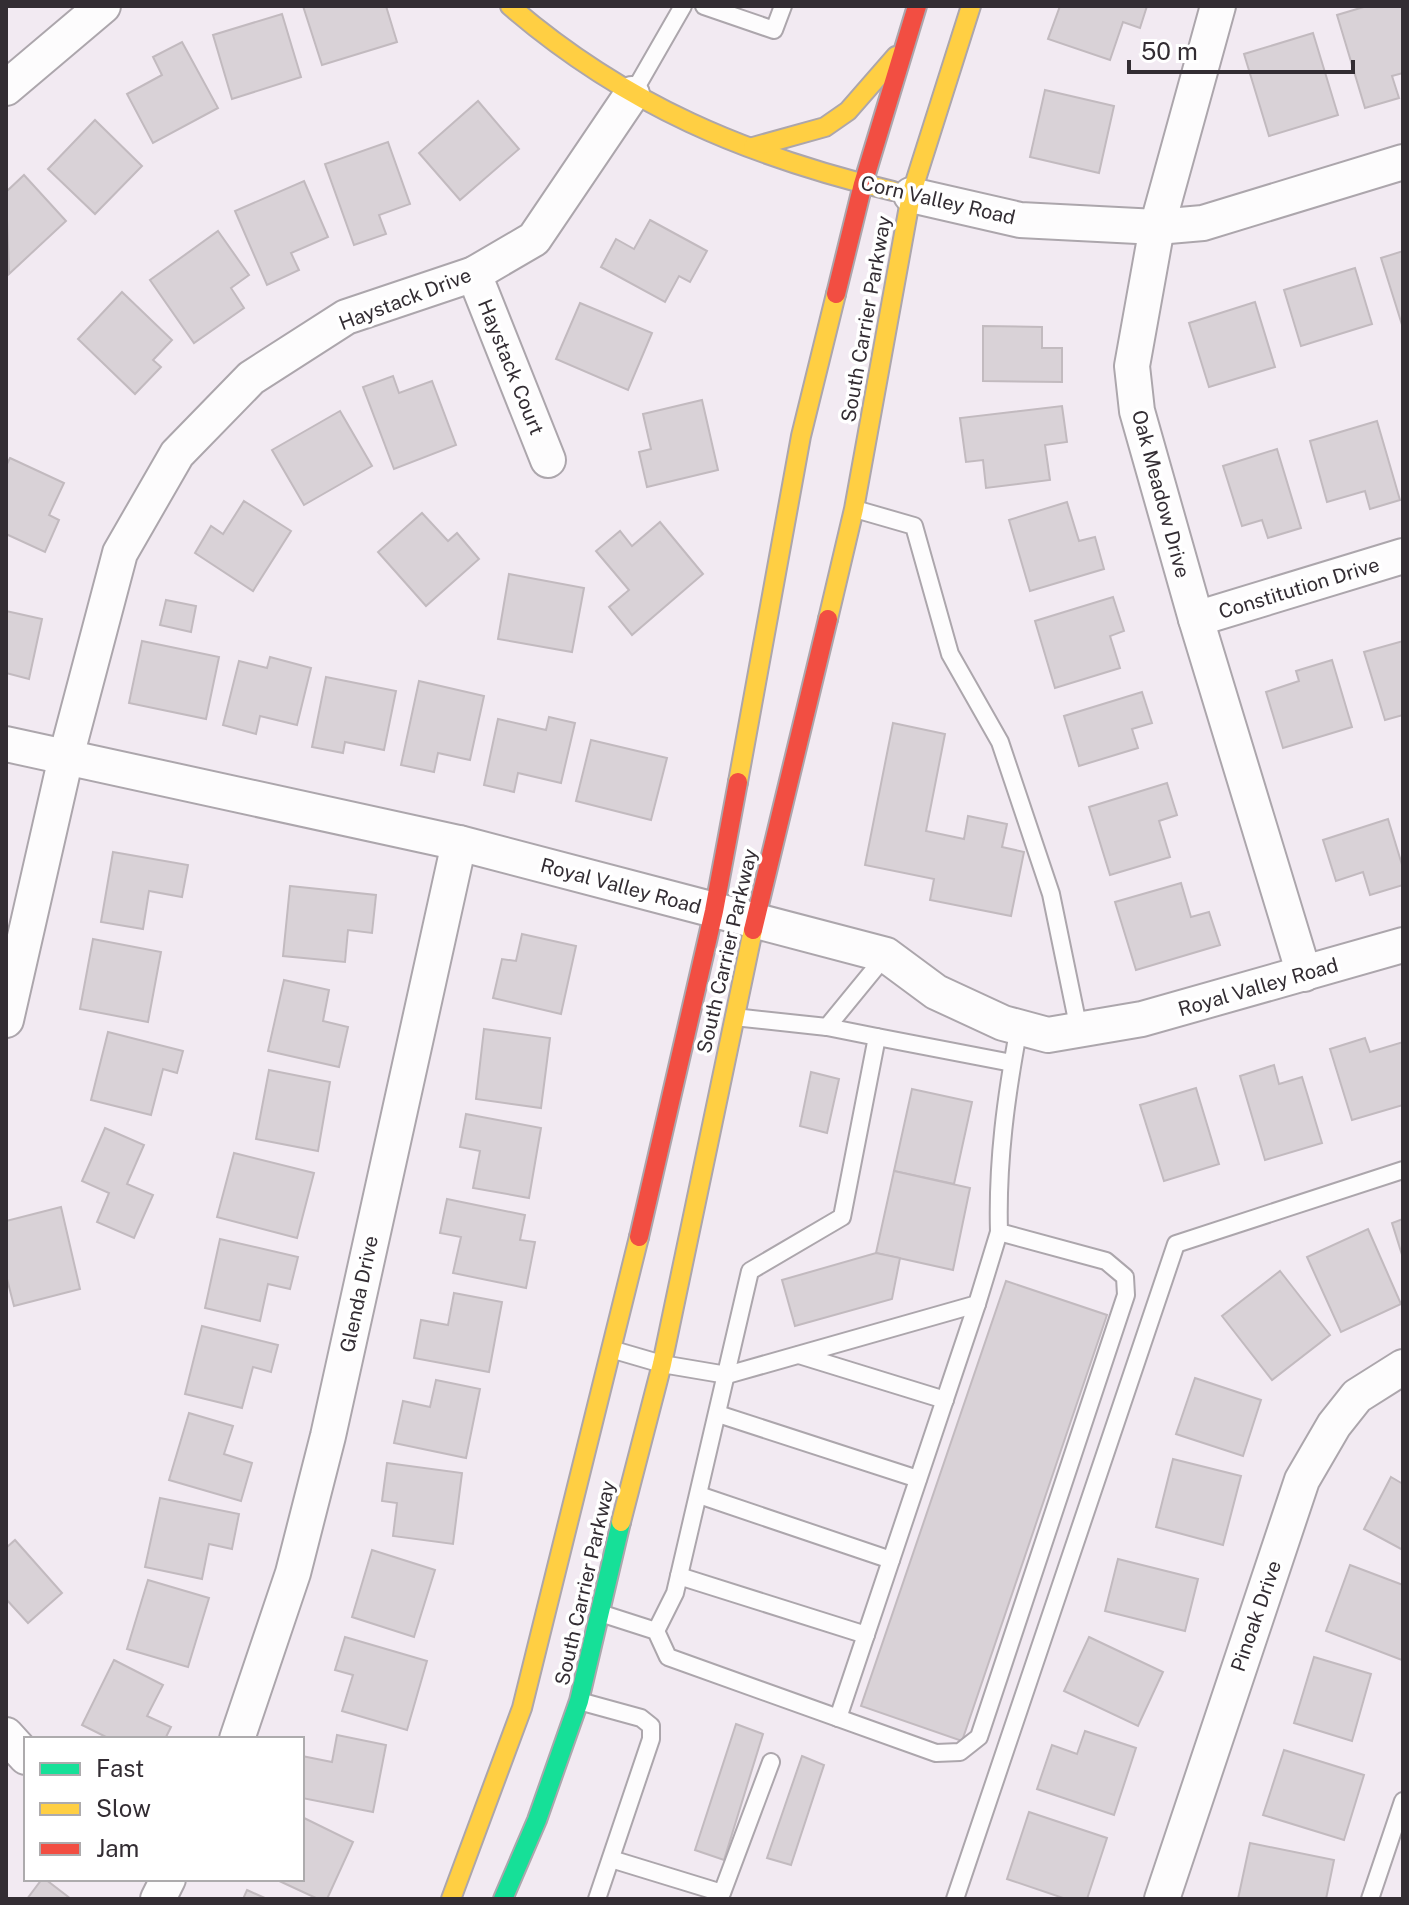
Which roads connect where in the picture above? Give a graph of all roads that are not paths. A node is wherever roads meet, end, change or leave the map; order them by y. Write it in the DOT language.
graph roads {
  1 [pos="103,6"];
  2 [pos="510,6"];
  3 [pos="683,6"];
  4 [pos="704,6"];
  5 [pos="783,6"];
  6 [pos="917,6"];
  7 [pos="971,6"];
  8 [pos="1218,6"];
  9 [pos="907,41"];
  10 [pos="6,88"];
  11 [pos="632,94"];
  12 [pos="753,147"];
  13 [pos="1403,162"];
  14 [pos="863,184"];
  15 [pos="911,195"];
  16 [pos="1157,227"];
  17 [pos="474,274"];
  18 [pos="548,460"];
  19 [pos="854,509"];
  20 [pos="1403,556"];
  21 [pos="1196,619"];
  22 [pos="6,744"];
  23 [pos="66,757"];
  24 [pos="459,843"];
  25 [pos="714,911"];
  26 [pos="756,922"];
  27 [pos="1403,945"];
  28 [pos="886,955"];
  29 [pos="1304,974"];
  30 [pos="732,1017"];
  31 [pos="6,1020"];
  32 [pos="827,1027"];
  33 [pos="1019,1027"];
  34 [pos="1079,1030"];
  35 [pos="877,1037"];
  36 [pos="1012,1063"];
  37 [pos="1403,1170"];
  38 [pos="999,1232"];
  39 [pos="977,1304"];
  40 [pos="612,1350"];
  41 [pos="799,1355"];
  42 [pos="662,1364"];
  43 [pos="1403,1367"];
  44 [pos="727,1375"];
  45 [pos="945,1400"];
  46 [pos="718,1414"];
  47 [pos="918,1479"];
  48 [pos="699,1495"];
  49 [pos="891,1560"];
  50 [pos="679,1576"];
  51 [pos="598,1612"];
  52 [pos="656,1631"];
  53 [pos="866,1635"];
  54 [pos="579,1701"];
  55 [pos="838,1718"];
  56 [pos="6,1735"];
  57 [pos="238,1737"];
  58 [pos="24,1755"];
  59 [pos="771,1762"];
  60 [pos="1403,1801"];
  61 [pos="611,1859"];
  62 [pos="167,1881"];
  63 [pos="722,1896"];
  64 [pos="158,1899"];
  65 [pos="451,1899"];
  66 [pos="503,1899"];
  67 [pos="597,1899"];
  68 [pos="955,1899"];
  69 [pos="1162,1899"];
  70 [pos="1370,1899"];
  1 -- 10 [label="street"];
  2 -- 11 [label="main road, Corn Valley Road"];
  3 -- 11 [label="lane"];
  4 -- 5 [label="lane"];
  6 -- 9 [label="main road, South Carrier Parkway"];
  7 -- 15 [label="main road, South Carrier Parkway"];
  8 -- 16 [label="street, Oak Meadow Drive"];
  9 -- 12 [label="main road"];
  9 -- 14 [label="main road, South Carrier Parkway"];
  11 -- 12 [label="main road, Corn Valley Road"];
  11 -- 17 [label="street, Haystack Drive"];
  12 -- 14 [label="main road, Corn Valley Road"];
  13 -- 16 [label="street, Corn Valley Road"];
  14 -- 15 [label="main road, Corn Valley Road"];
  14 -- 25 [label="main road, South Carrier Parkway"];
  15 -- 16 [label="street, Corn Valley Road"];
  15 -- 19 [label="main road, South Carrier Parkway"];
  16 -- 21 [label="street, Oak Meadow Drive"];
  17 -- 18 [label="street, Haystack Court"];
  17 -- 23 [label="street, Haystack Drive"];
  19 -- 26 [label="main road, South Carrier Parkway"];
  19 -- 34 [label="lane"];
  20 -- 21 [label="street, Constitution Drive"];
  21 -- 29 [label="street, Oak Meadow Drive"];
  22 -- 23 [label="street, Royal Valley Road"];
  23 -- 24 [label="street, Royal Valley Road"];
  23 -- 31 [label="street, Haystack Drive"];
  24 -- 25 [label="street, Royal Valley Road"];
  24 -- 57 [label="street, Glenda Drive"];
  25 -- 26 [label="street, Royal Valley Road"];
  25 -- 40 [label="main road, South Carrier Parkway"];
  26 -- 28 [label="street, Royal Valley Road"];
  26 -- 30 [label="main road, South Carrier Parkway"];
  27 -- 29 [label="street, Royal Valley Road"];
  28 -- 32 [label="lane"];
  28 -- 33 [label="street, Royal Valley Road"];
  29 -- 34 [label="street, Royal Valley Road"];
  30 -- 32 [label="lane"];
  30 -- 42 [label="main road, South Carrier Parkway"];
  32 -- 35 [label="lane"];
  33 -- 34 [label="street, Royal Valley Road"];
  33 -- 36 [label="lane"];
  35 -- 36 [label="lane"];
  35 -- 44 [label="lane"];
  36 -- 38 [label="lane"];
  37 -- 68 [label="lane"];
  38 -- 39 [label="lane"];
  38 -- 55 [label="lane"];
  39 -- 41 [label="lane"];
  39 -- 45 [label="lane"];
  40 -- 42 [label="lane"];
  40 -- 65 [label="main road, South Carrier Parkway"];
  41 -- 44 [label="lane"];
  41 -- 45 [label="lane"];
  42 -- 44 [label="lane"];
  42 -- 51 [label="main road, South Carrier Parkway"];
  43 -- 69 [label="street, Pinoak Drive"];
  44 -- 46 [label="lane"];
  45 -- 47 [label="lane"];
  46 -- 47 [label="lane"];
  46 -- 48 [label="lane"];
  47 -- 49 [label="lane"];
  48 -- 49 [label="lane"];
  48 -- 50 [label="lane"];
  49 -- 53 [label="lane"];
  50 -- 52 [label="lane"];
  50 -- 53 [label="lane"];
  51 -- 52 [label="lane"];
  51 -- 54 [label="main road, South Carrier Parkway"];
  52 -- 55 [label="lane"];
  53 -- 55 [label="lane"];
  54 -- 61 [label="lane"];
  54 -- 66 [label="main road, South Carrier Parkway"];
  56 -- 58 [label="street"];
  59 -- 63 [label="lane"];
  60 -- 70 [label="lane"];
  61 -- 63 [label="lane"];
  61 -- 67 [label="lane"];
  62 -- 64 [label="street"];
}
